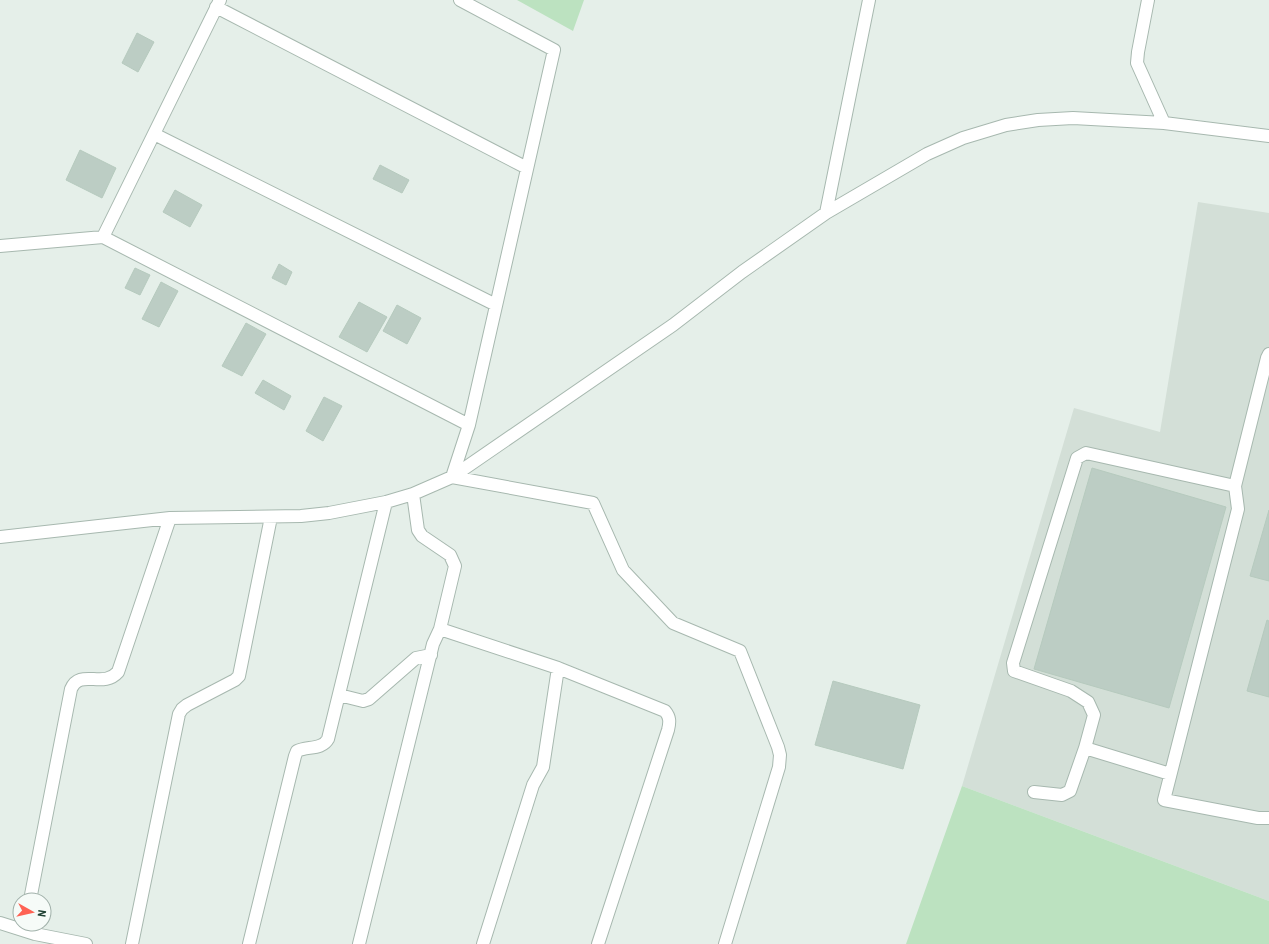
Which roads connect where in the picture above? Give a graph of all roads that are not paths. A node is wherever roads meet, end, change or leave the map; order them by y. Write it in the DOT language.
graph roads {
  1 [pos="460,0"];
  2 [pos="868,0"];
  3 [pos="1148,0"];
  4 [pos="218,3"];
  5 [pos="1164,123"];
  6 [pos="154,134"];
  7 [pos="1269,136"];
  8 [pos="527,168"];
  9 [pos="826,213"];
  10 [pos="103,237"];
  11 [pos="0,246"];
  12 [pos="496,305"];
  13 [pos="1269,354"];
  14 [pos="469,425"];
  15 [pos="452,477"];
  16 [pos="1235,486"];
  17 [pos="413,494"];
  18 [pos="386,502"];
  19 [pos="271,517"];
  20 [pos="170,518"];
  21 [pos="0,538"];
  22 [pos="440,629"];
  23 [pos="431,655"];
  24 [pos="558,668"];
  25 [pos="339,695"];
  26 [pos="1086,748"];
  27 [pos="1170,774"];
  28 [pos="1034,792"];
  29 [pos="1269,818"];
  30 [pos="32,892"];
  31 [pos="0,923"];
  32 [pos="12,925"];
  33 [pos="40,932"];
  34 [pos="86,944"];
  35 [pos="132,944"];
  36 [pos="249,944"];
  37 [pos="359,944"];
  38 [pos="483,944"];
  39 [pos="598,944"];
  40 [pos="725,944"];
  1 -- 8 [label="street"];
  2 -- 9 [label="street"];
  3 -- 5 [label="street"];
  4 -- 6 [label="street"];
  4 -- 8 [label="street"];
  5 -- 7 [label="street"];
  5 -- 9 [label="street"];
  6 -- 10 [label="street"];
  6 -- 12 [label="street"];
  8 -- 12 [label="street"];
  9 -- 15 [label="street"];
  10 -- 11 [label="street"];
  10 -- 14 [label="street"];
  12 -- 14 [label="street"];
  13 -- 16 [label="street"];
  14 -- 15 [label="street"];
  15 -- 17 [label="street"];
  15 -- 40 [label="street"];
  16 -- 26 [label="street"];
  16 -- 27 [label="street"];
  17 -- 18 [label="street"];
  17 -- 22 [label="street"];
  18 -- 19 [label="street"];
  18 -- 25 [label="street"];
  19 -- 20 [label="street"];
  19 -- 35 [label="street"];
  20 -- 21 [label="street"];
  20 -- 30 [label="street"];
  22 -- 23 [label="street"];
  22 -- 24 [label="street"];
  23 -- 25 [label="street"];
  23 -- 37 [label="street"];
  24 -- 38 [label="street"];
  24 -- 39 [label="street"];
  25 -- 36 [label="street"];
  26 -- 27 [label="street"];
  26 -- 28 [label="street"];
  27 -- 29 [label="street"];
  31 -- 32 [label="street"];
  33 -- 34 [label="street"];
}
